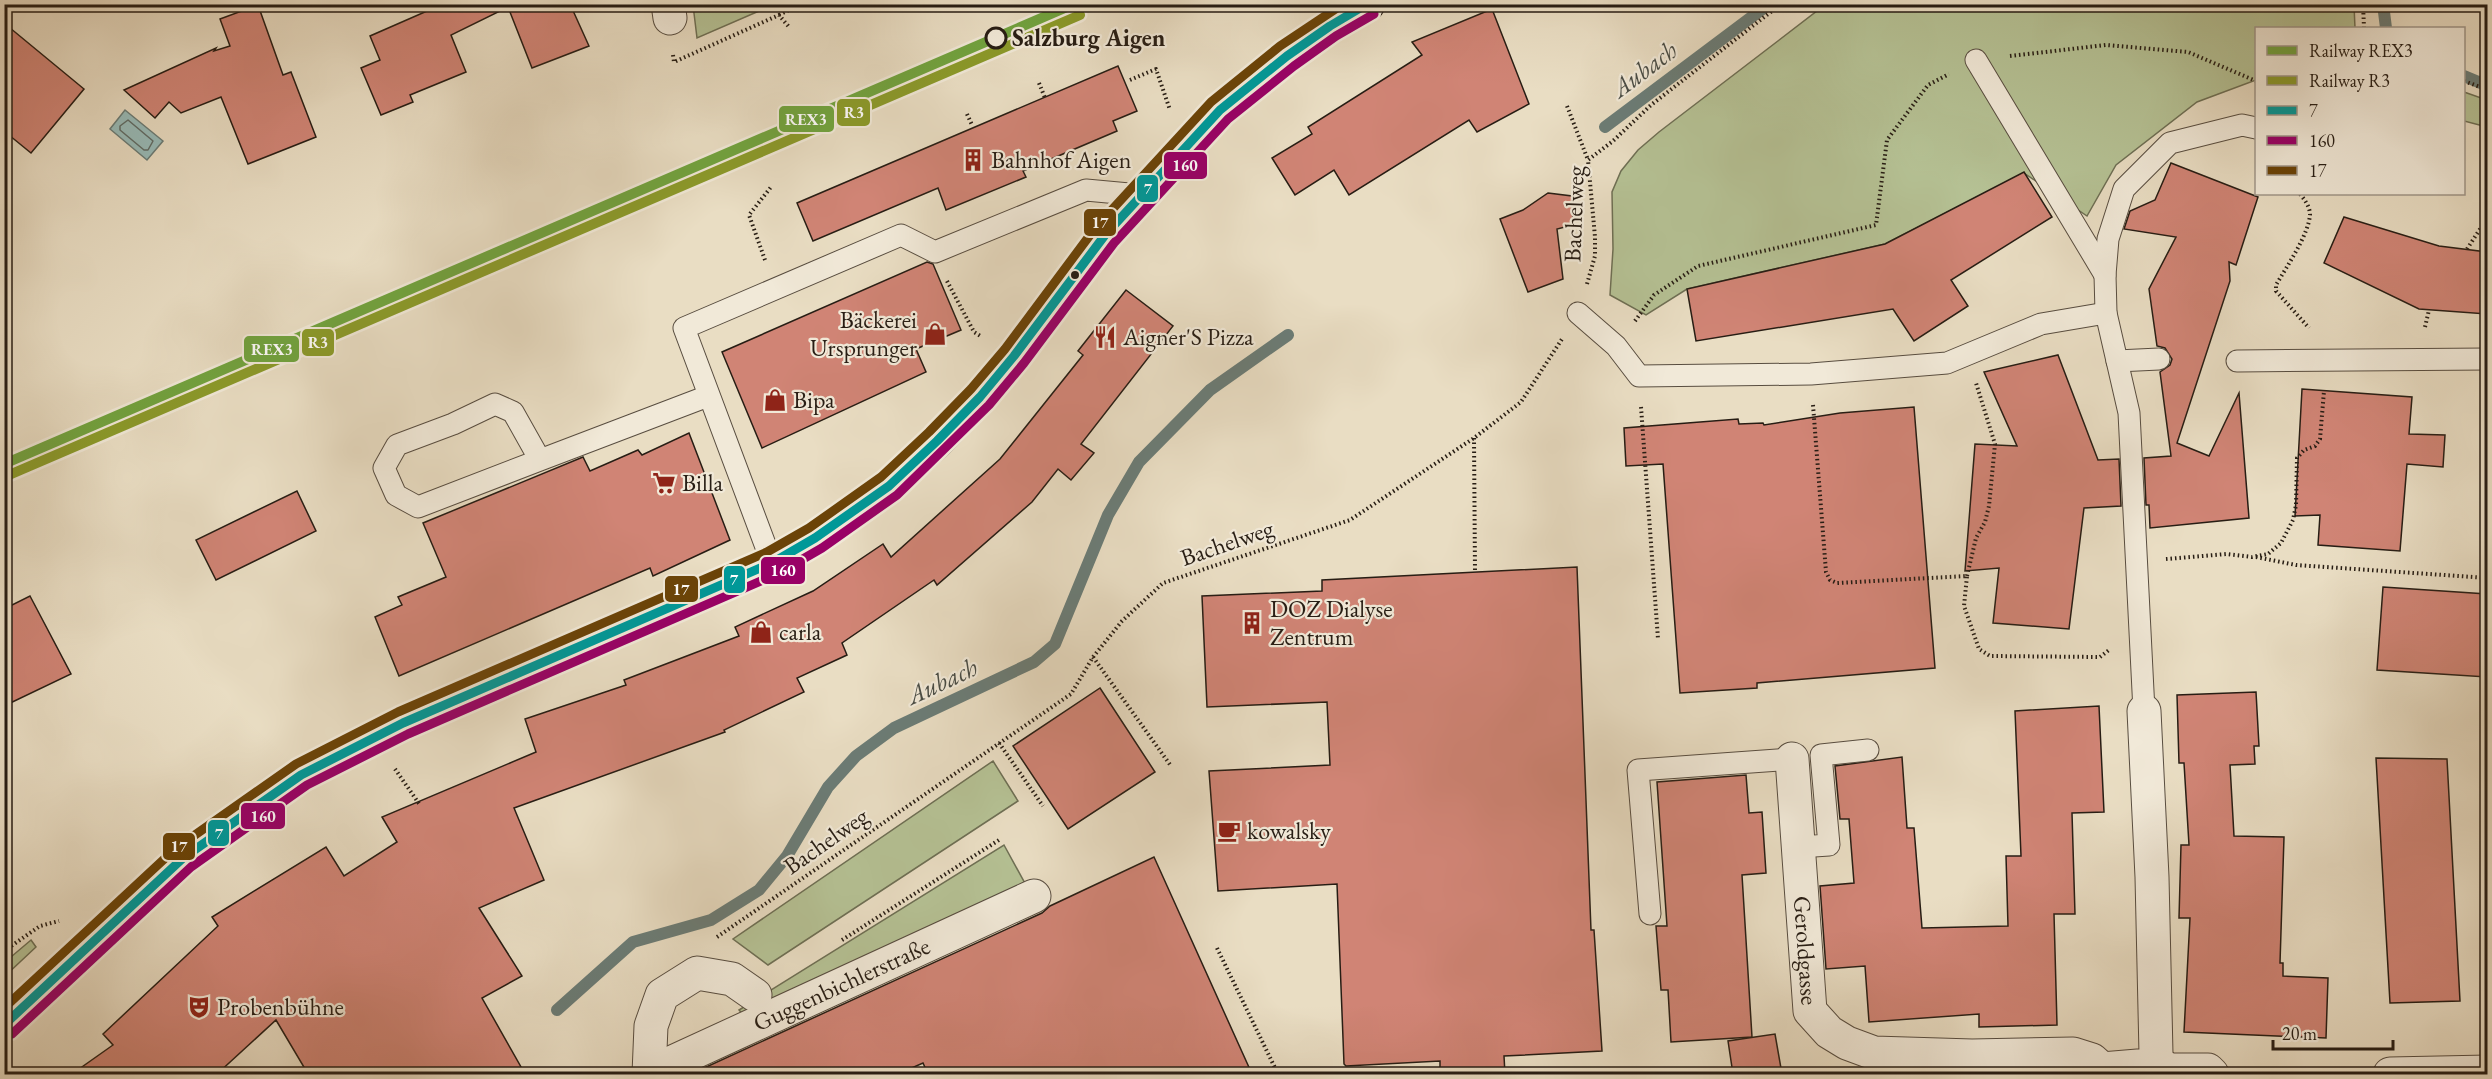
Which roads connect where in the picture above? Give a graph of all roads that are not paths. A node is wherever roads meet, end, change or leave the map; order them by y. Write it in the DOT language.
graph roads {
  1 [pos="1368,4"];
  2 [pos="1976,60"];
  3 [pos="2255,128"];
  4 [pos="1140,195"];
  5 [pos="2105,275"];
  6 [pos="1578,313"];
  7 [pos="2106,313"];
  8 [pos="2158,359"];
  9 [pos="2487,359"];
  10 [pos="2117,361"];
  11 [pos="2237,361"];
  12 [pos="708,396"];
  13 [pos="540,460"];
  14 [pos="772,563"];
  15 [pos="2144,711"];
  16 [pos="1868,750"];
  17 [pos="1792,759"];
  18 [pos="1799,847"];
  19 [pos="1034,896"];
  20 [pos="1650,914"];
  21 [pos="756,995"];
  22 [pos="4,1025"];
  23 [pos="2154,1062"];
  24 [pos="2099,1071"];
  25 [pos="2487,1072"];
  26 [pos="649,1074"];
  27 [pos="2212,1074"];
  28 [pos="2390,1074"];
  1 -- 4 [label="street"];
  2 -- 5 [label="lane"];
  3 -- 5 [label="lane"];
  4 -- 12 [label="lane"];
  4 -- 14 [label="street"];
  5 -- 7 [label="lane"];
  6 -- 7 [label="lane"];
  7 -- 10 [label="lane"];
  8 -- 10 [label="lane"];
  9 -- 11 [label="lane"];
  10 -- 15 [label="lane"];
  12 -- 13 [label="lane"];
  12 -- 14 [label="lane"];
  13 -- 13 [label="lane"];
  14 -- 22 [label="street"];
  15 -- 23 [label="street"];
  16 -- 18 [label="lane"];
  17 -- 18 [label="street, Geroldgasse"];
  17 -- 20 [label="lane"];
  18 -- 24 [label="street, Geroldgasse"];
  19 -- 26 [label="street, Guggenbichlerstraße"];
  21 -- 26 [label="street, Guggenbichlerstraße"];
  23 -- 24 [label="street, Geroldgasse"];
  23 -- 27 [label="street, Geroldgasse"];
  25 -- 28 [label="street"];
}
